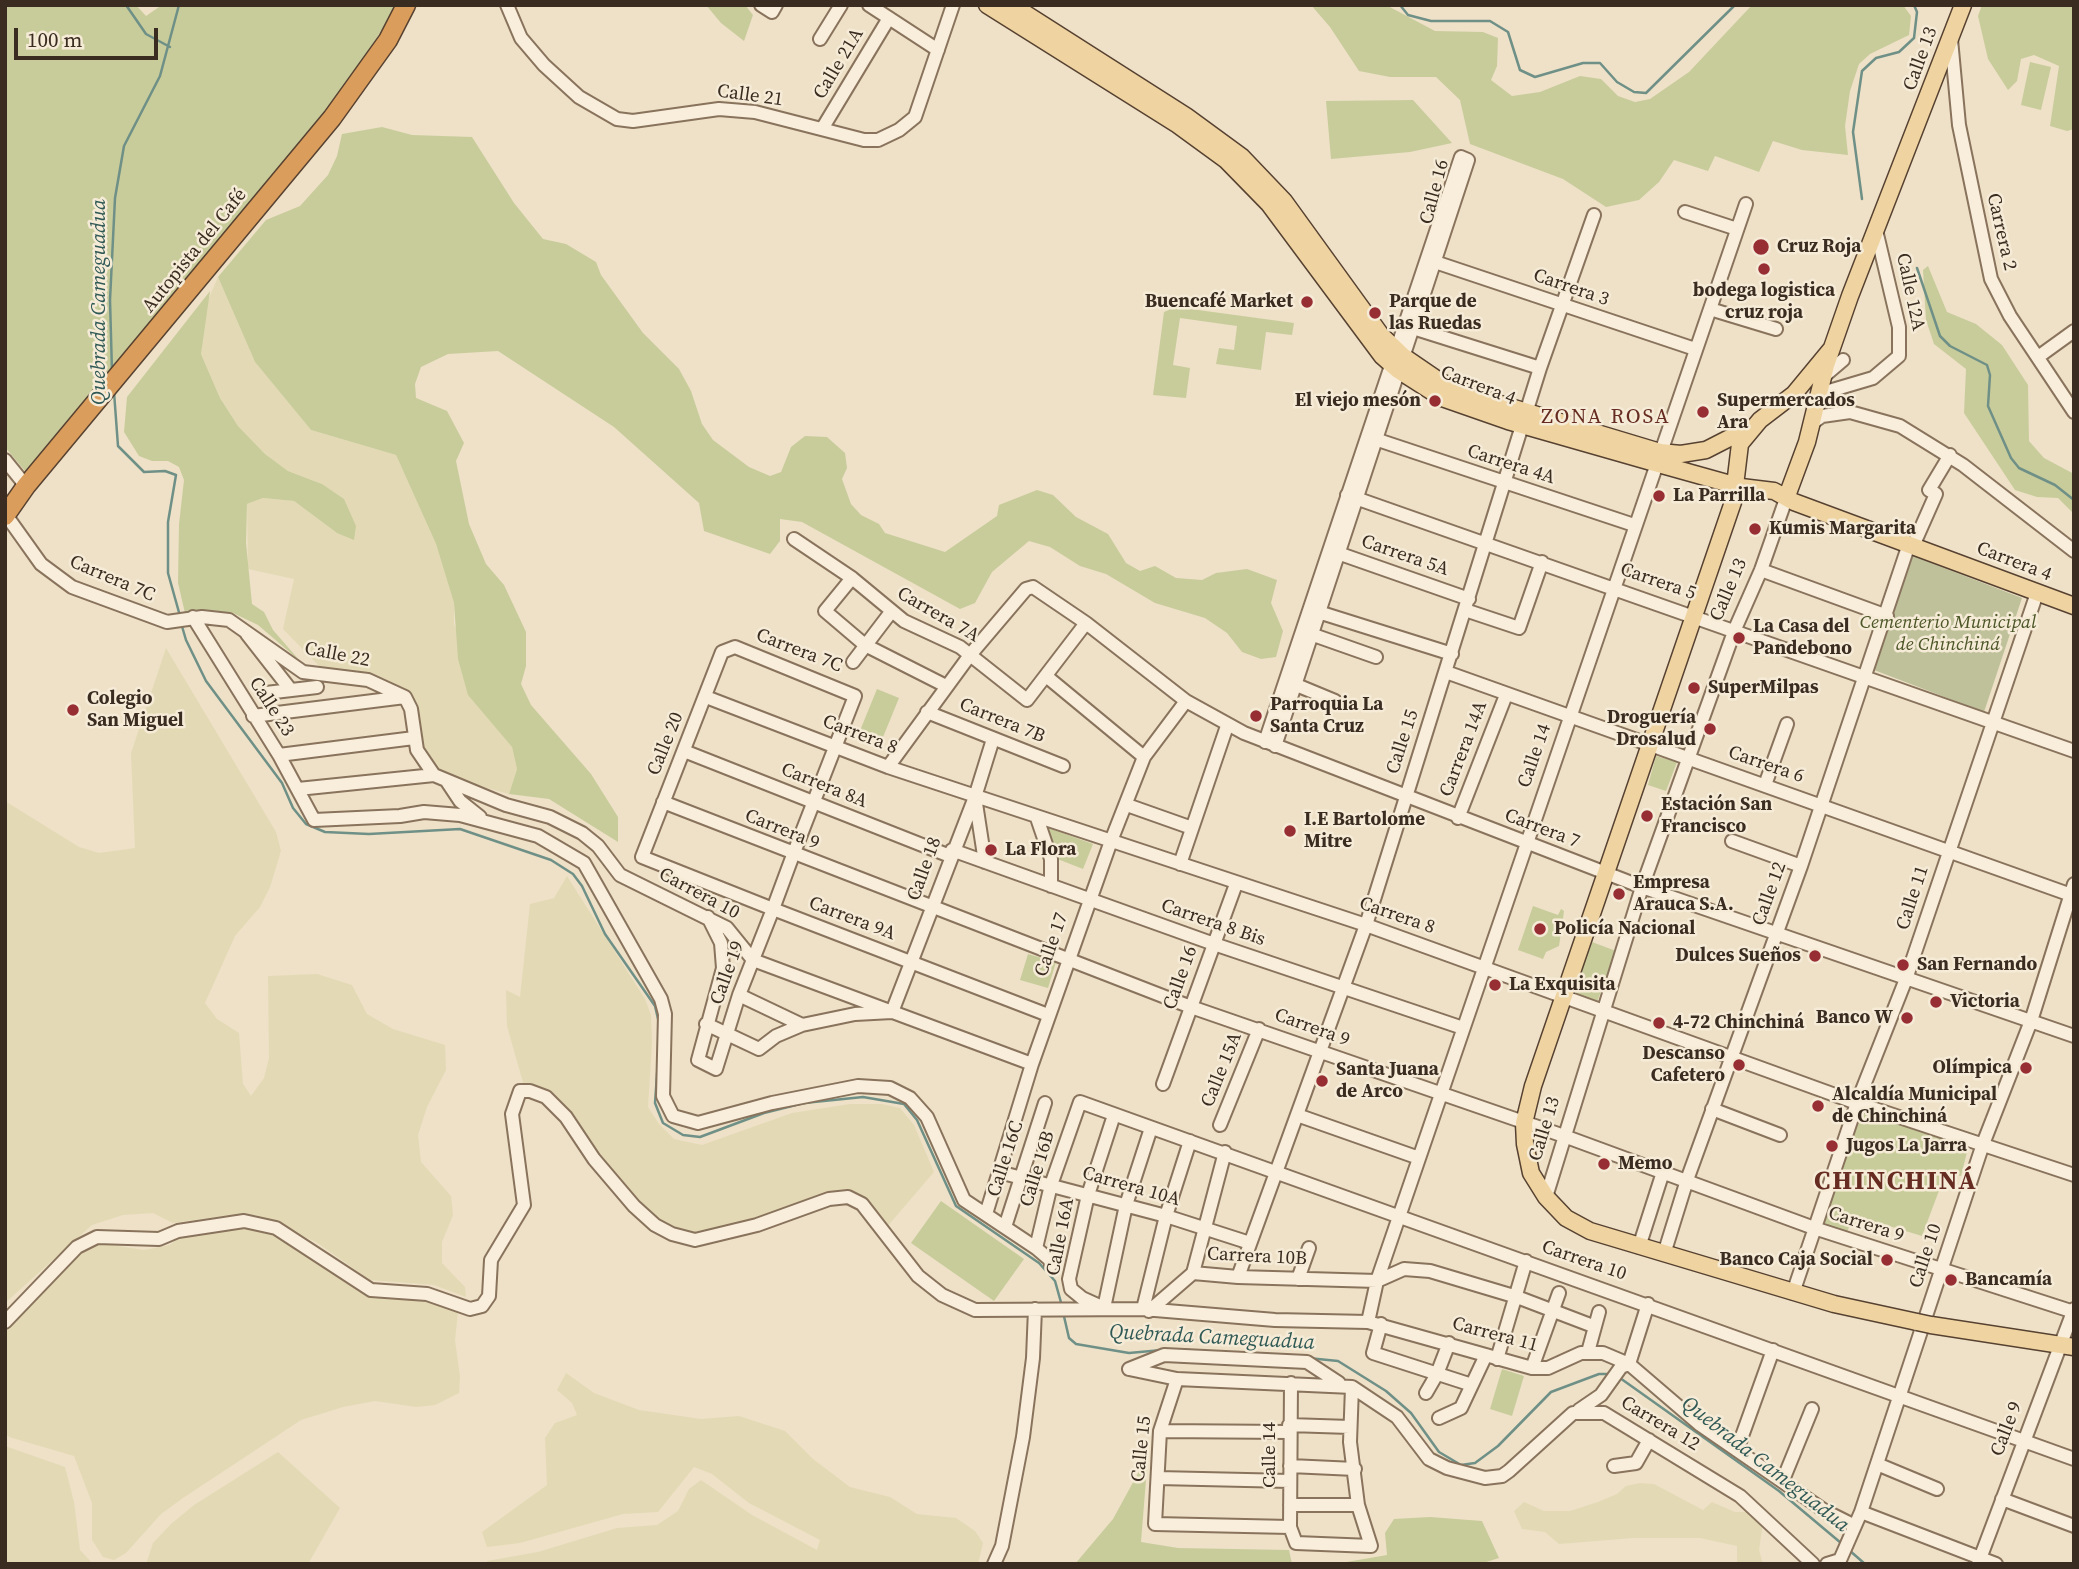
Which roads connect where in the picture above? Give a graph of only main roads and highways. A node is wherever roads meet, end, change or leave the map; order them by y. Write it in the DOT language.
graph roads {
  1 [pos="406,5"];
  2 [pos="986,5"];
  3 [pos="1012,5"];
  4 [pos="1963,5"];
  5 [pos="1354,310"];
  6 [pos="1837,354"];
  7 [pos="1781,405"];
  8 [pos="1760,420"];
  9 [pos="1812,423"];
  10 [pos="1657,457"];
  11 [pos="1735,494"];
  12 [pos="1787,496"];
  13 [pos="6,516"];
  14 [pos="2074,606"];
  15 [pos="2068,1346"];
  1 -- 13 [label="highway, Autopista del Café"];
  2 -- 5 [label="main road, Carrera 4"];
  3 -- 5 [label="main road, Carrera 4"];
  4 -- 6 [label="main road, Calle 13"];
  5 -- 10 [label="main road, Carrera 4"];
  6 -- 7 [label="main road, Carrera 4"];
  6 -- 9 [label="main road, Calle 13"];
  7 -- 8 [label="main road, Carrera 4"];
  7 -- 9 [label="main road"];
  8 -- 10 [label="main road, Carrera 4"];
  8 -- 11 [label="main road"];
  9 -- 12 [label="main road, Calle 13"];
  10 -- 11 [label="main road, Carrera 4"];
  11 -- 12 [label="main road, Carrera 4"];
  11 -- 15 [label="main road"];
  12 -- 14 [label="main road, Carrera 4"];
}
